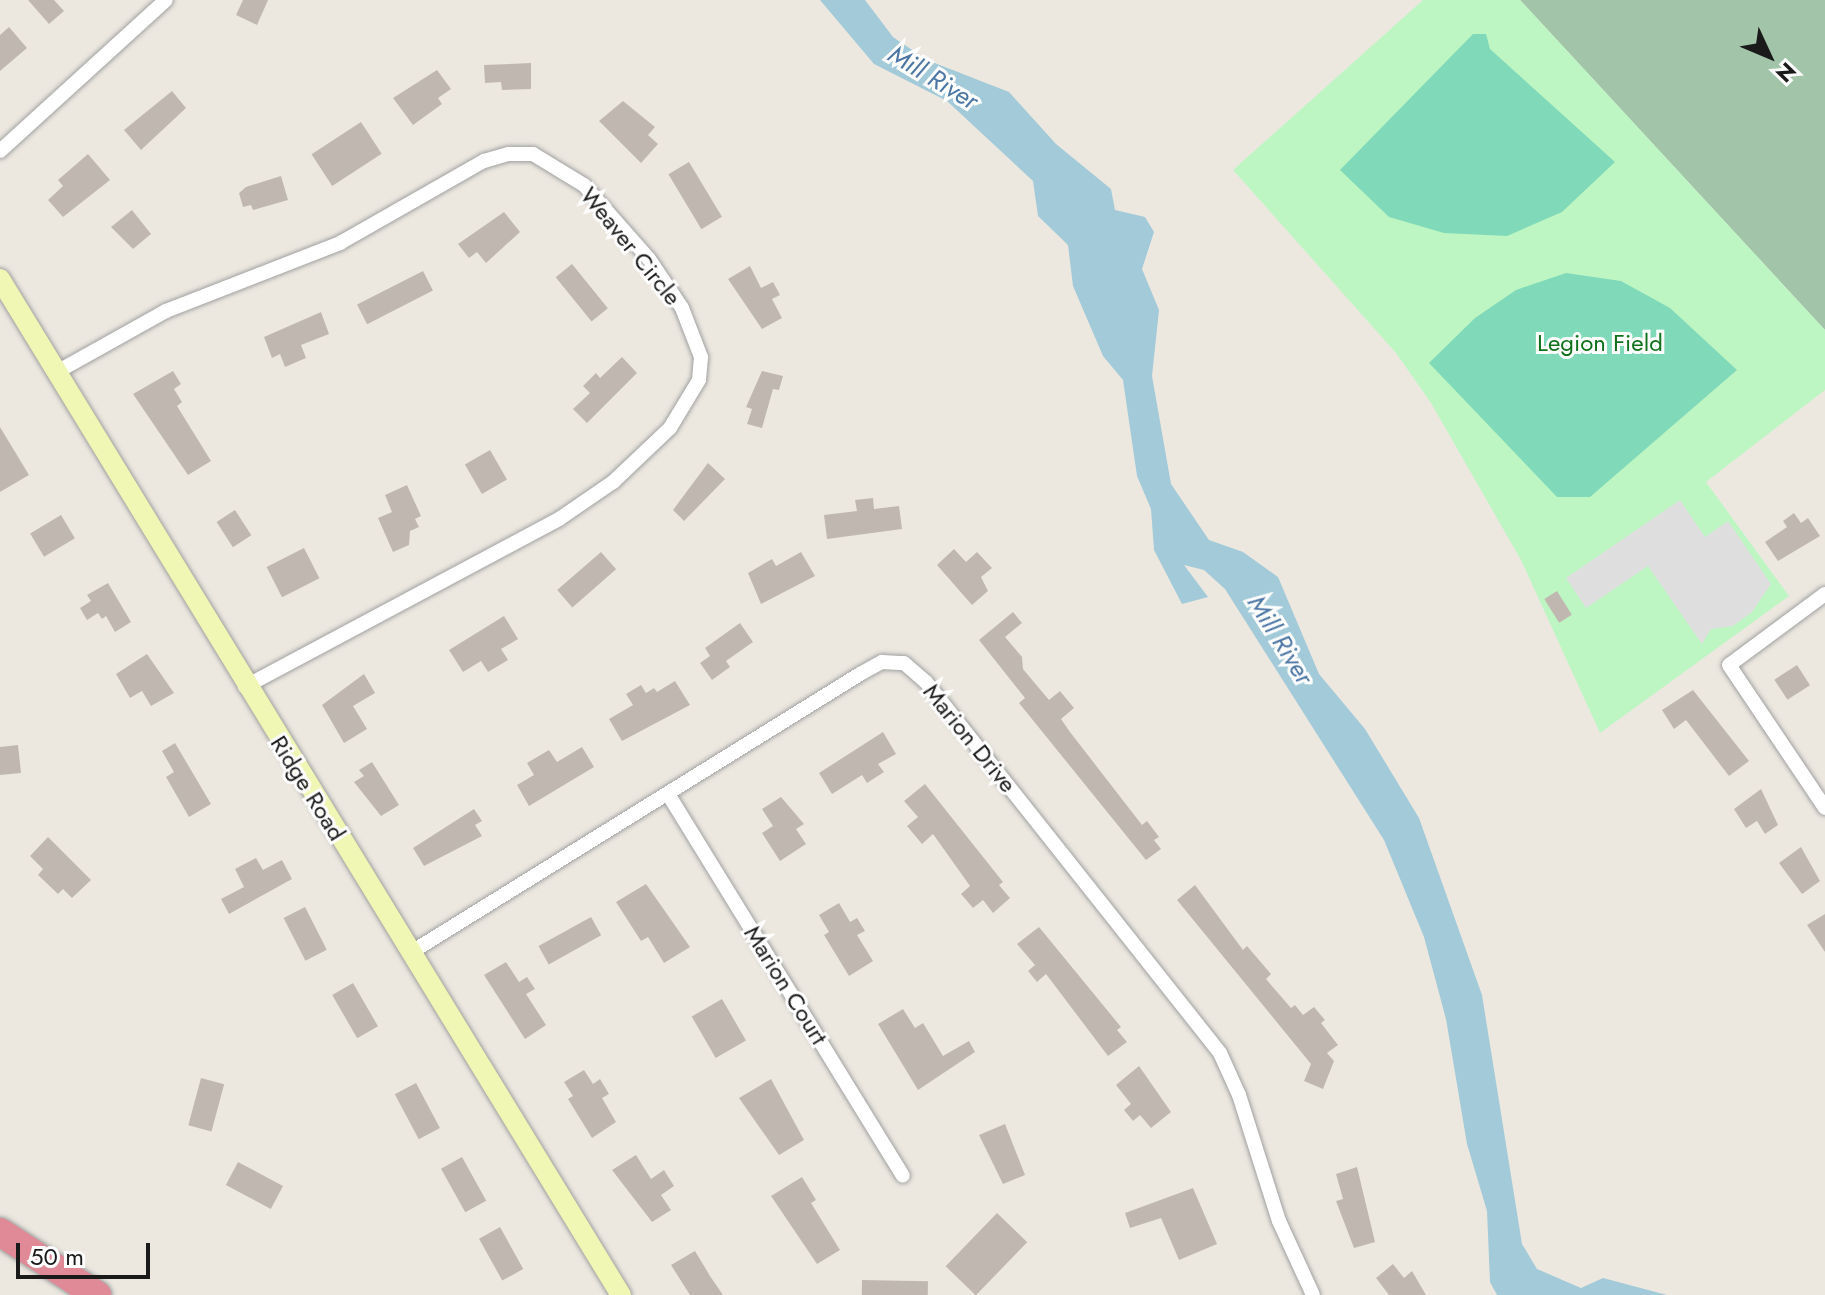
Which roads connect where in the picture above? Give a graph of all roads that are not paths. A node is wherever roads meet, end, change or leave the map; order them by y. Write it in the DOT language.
graph roads {
  1 [pos="166,0"];
  2 [pos="0,151"];
  3 [pos="0,279"];
  4 [pos="55,373"];
  5 [pos="1825,594"];
  6 [pos="245,687"];
  7 [pos="668,794"];
  8 [pos="1825,808"];
  9 [pos="410,953"];
  10 [pos="903,1176"];
  11 [pos="0,1232"];
  12 [pos="97,1295"];
  13 [pos="621,1295"];
  14 [pos="1313,1295"];
  1 -- 2 [label="street"];
  3 -- 4 [label="main road, Ridge Road"];
  4 -- 6 [label="main road, Ridge Road"];
  4 -- 6 [label="street, Weaver Circle"];
  5 -- 8 [label="street"];
  6 -- 9 [label="main road, Ridge Road"];
  7 -- 9 [label="street, Marion Drive"];
  7 -- 10 [label="street, Marion Court"];
  7 -- 14 [label="street, Marion Drive"];
  9 -- 13 [label="main road, Ridge Road"];
  11 -- 12 [label="highway"];
}
